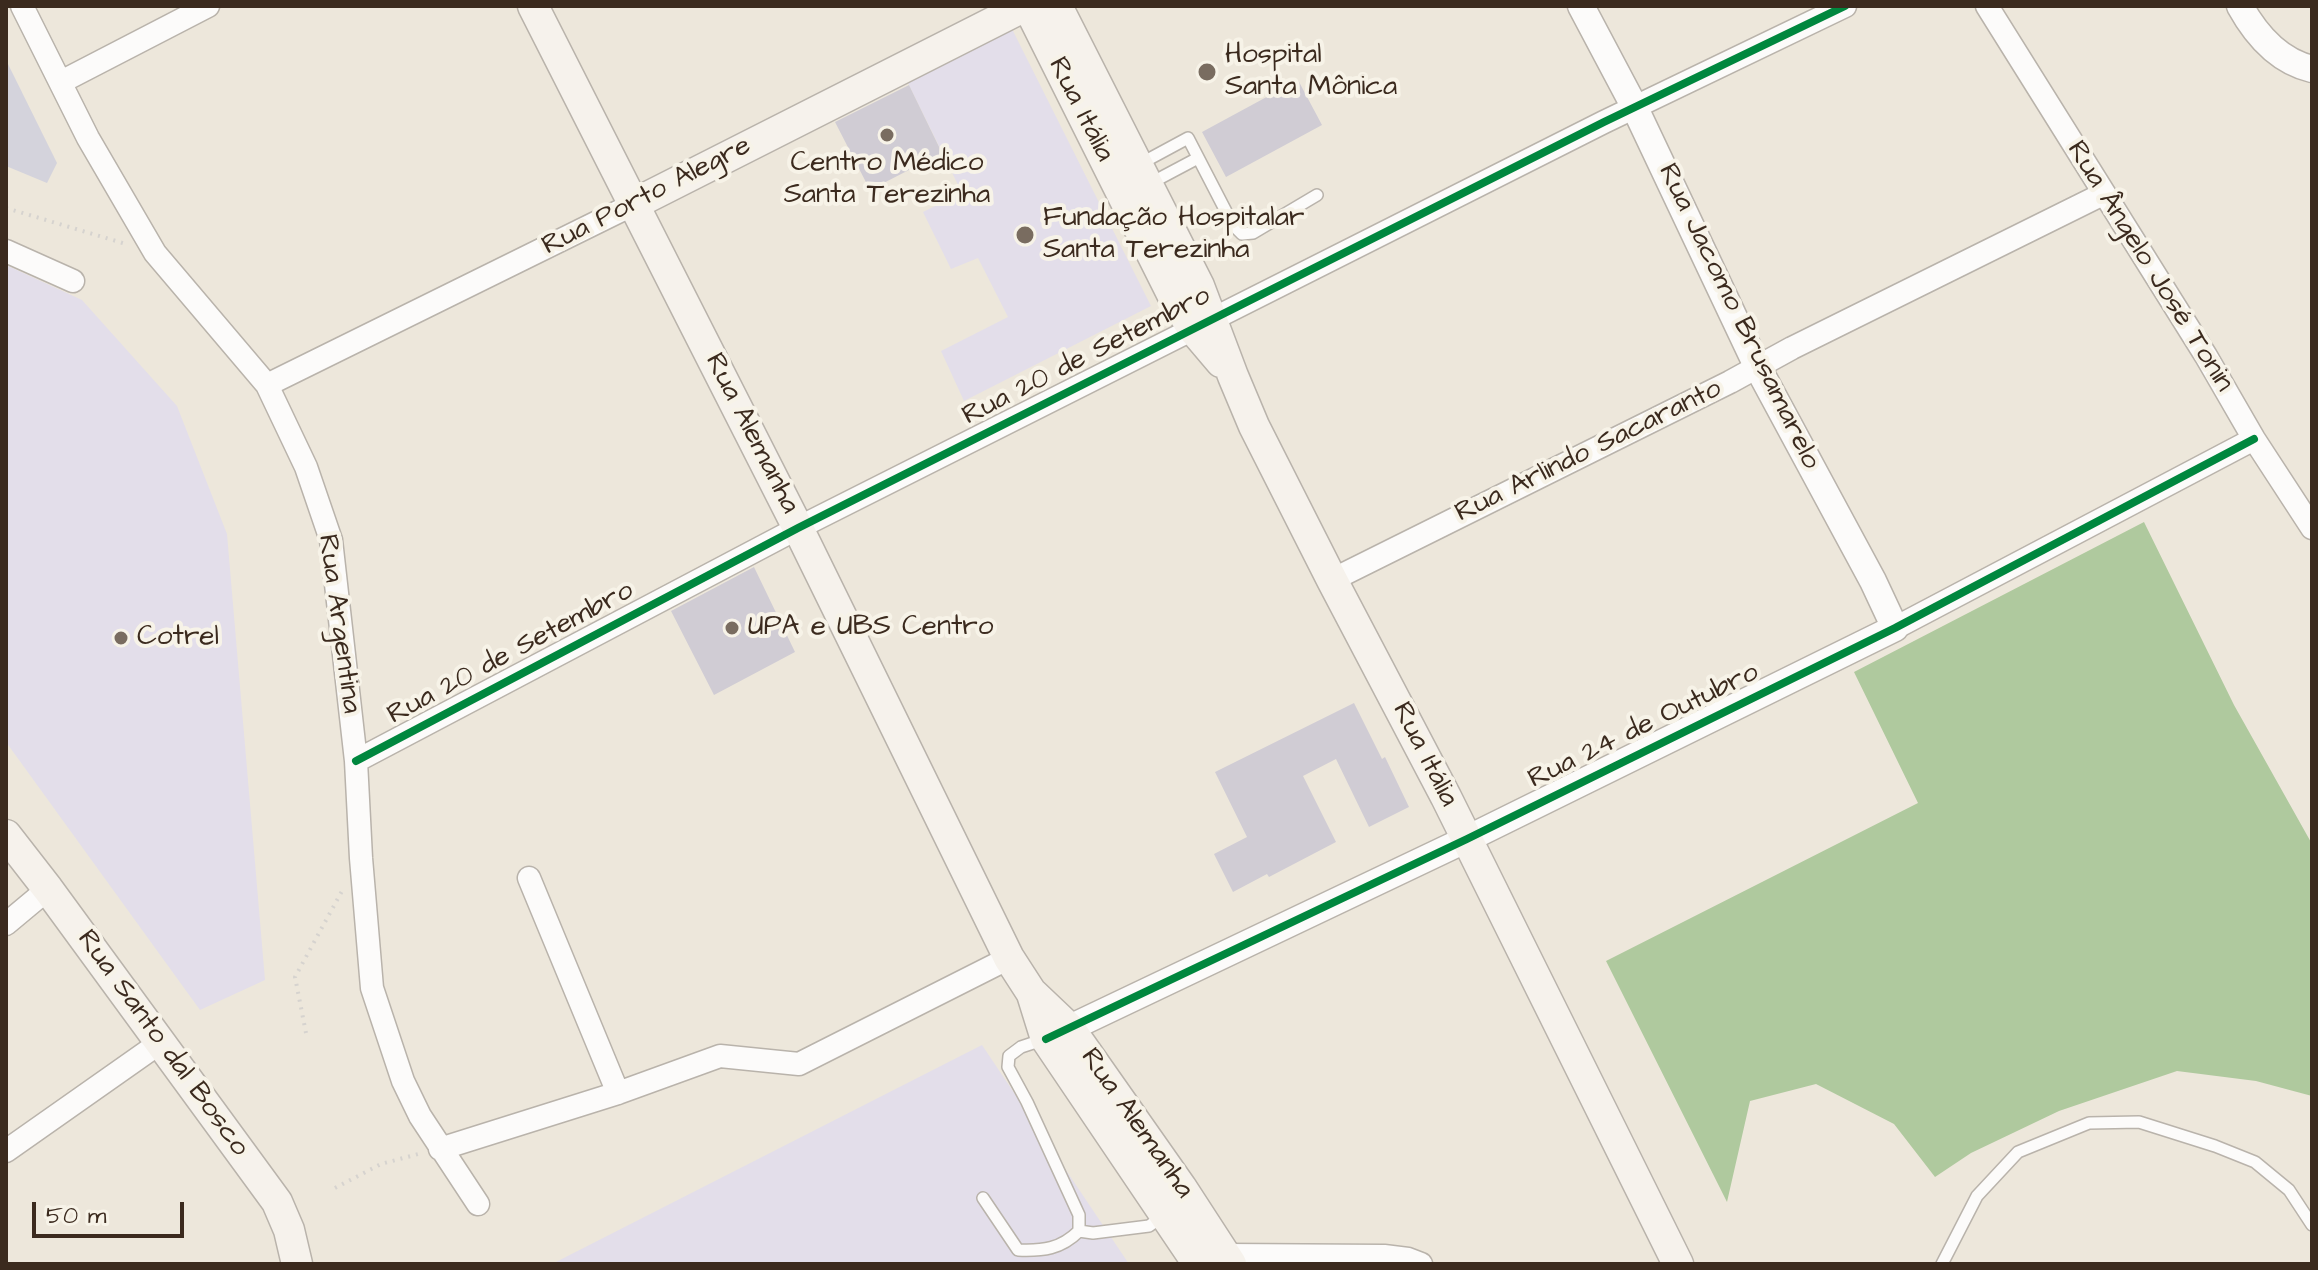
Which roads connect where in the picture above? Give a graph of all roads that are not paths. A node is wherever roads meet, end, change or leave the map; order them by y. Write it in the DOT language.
graph roads {
  1 [pos="22,6"];
  2 [pos="208,6"];
  3 [pos="533,6"];
  4 [pos="1026,6"];
  5 [pos="1057,6"];
  6 [pos="1581,6"];
  7 [pos="1845,6"];
  8 [pos="1987,6"];
  9 [pos="2240,6"];
  10 [pos="2312,69"];
  11 [pos="61,82"];
  12 [pos="1634,106"];
  13 [pos="1198,158"];
  14 [pos="1143,175"];
  15 [pos="2103,194"];
  16 [pos="1317,195"];
  17 [pos="634,204"];
  18 [pos="6,251"];
  19 [pos="73,281"];
  20 [pos="1203,324"];
  21 [pos="1757,366"];
  22 [pos="267,385"];
  23 [pos="2254,439"];
  24 [pos="798,528"];
  25 [pos="2312,528"];
  26 [pos="1332,580"];
  27 [pos="1895,628"];
  28 [pos="356,761"];
  29 [pos="6,835"];
  30 [pos="1467,839"];
  31 [pos="529,878"];
  32 [pos="48,889"];
  33 [pos="6,924"];
  34 [pos="1009,958"];
  35 [pos="1058,1034"];
  36 [pos="161,1042"];
  37 [pos="618,1093"];
  38 [pos="440,1149"];
  39 [pos="6,1151"];
  40 [pos="983,1198"];
  41 [pos="1172,1201"];
  42 [pos="478,1204"];
  43 [pos="2312,1225"];
  44 [pos="1079,1231"];
  45 [pos="1218,1261"];
  46 [pos="297,1264"];
  47 [pos="1421,1264"];
  48 [pos="1678,1264"];
  49 [pos="1942,1264"];
  1 -- 11 [label="street, Rua Argentina"];
  2 -- 11 [label="street"];
  3 -- 17 [label="main road, Rua Alemanha"];
  4 -- 17 [label="main road, Rua Porto Alegre"];
  4 -- 20 [label="main road, Rua Itália"];
  5 -- 14 [label="main road, Rua Itália"];
  6 -- 12 [label="street, Rua Jacomo Brusamarelo"];
  7 -- 12 [label="street, Rua 20 de Setembro"];
  8 -- 15 [label="street, Rua Ângelo José Tonin"];
  9 -- 10 [label="street"];
  11 -- 22 [label="street, Rua Argentina"];
  12 -- 20 [label="street, Rua 20 de Setembro"];
  12 -- 21 [label="street, Rua Jacomo Brusamarelo"];
  13 -- 14 [label="lane"];
  13 -- 14 [label="lane"];
  13 -- 16 [label="lane"];
  14 -- 20 [label="main road, Rua Itália"];
  15 -- 21 [label="street, Rua Arlindo Sacaranto"];
  15 -- 23 [label="street, Rua Ângelo José Tonin"];
  17 -- 22 [label="street, Rua Porto Alegre"];
  17 -- 24 [label="main road, Rua Alemanha"];
  18 -- 19 [label="street"];
  20 -- 24 [label="street, Rua 20 de Setembro"];
  20 -- 26 [label="main road, Rua Itália"];
  21 -- 26 [label="street, Rua Arlindo Sacaranto"];
  21 -- 27 [label="street, Rua Jacomo Brusamarelo"];
  22 -- 28 [label="street, Rua Argentina"];
  23 -- 25 [label="street, Rua Ângelo José Tonin"];
  23 -- 27 [label="street, Rua 24 de Outubro"];
  24 -- 28 [label="street, Rua 20 de Setembro"];
  24 -- 34 [label="main road, Rua Alemanha"];
  26 -- 30 [label="main road, Rua Itália"];
  27 -- 30 [label="street, Rua 24 de Outubro"];
  28 -- 38 [label="street, Rua Argentina"];
  29 -- 32 [label="main road, Rua Santo dal Bosco"];
  30 -- 35 [label="street, Rua 24 de Outubro"];
  30 -- 48 [label="main road, Rua Itália"];
  31 -- 37 [label="street"];
  32 -- 33 [label="street"];
  32 -- 36 [label="main road, Rua Santo dal Bosco"];
  34 -- 35 [label="main road, Rua Alemanha"];
  34 -- 37 [label="street"];
  35 -- 41 [label="main road, Rua Alemanha"];
  35 -- 44 [label="lane"];
  36 -- 39 [label="street"];
  36 -- 46 [label="main road, Rua Santo dal Bosco"];
  37 -- 38 [label="street"];
  38 -- 42 [label="street, Rua Argentina"];
  40 -- 44 [label="lane"];
  41 -- 44 [label="lane"];
  41 -- 45 [label="main road, Rua Alemanha"];
  43 -- 49 [label="lane"];
  45 -- 47 [label="street"];
}
